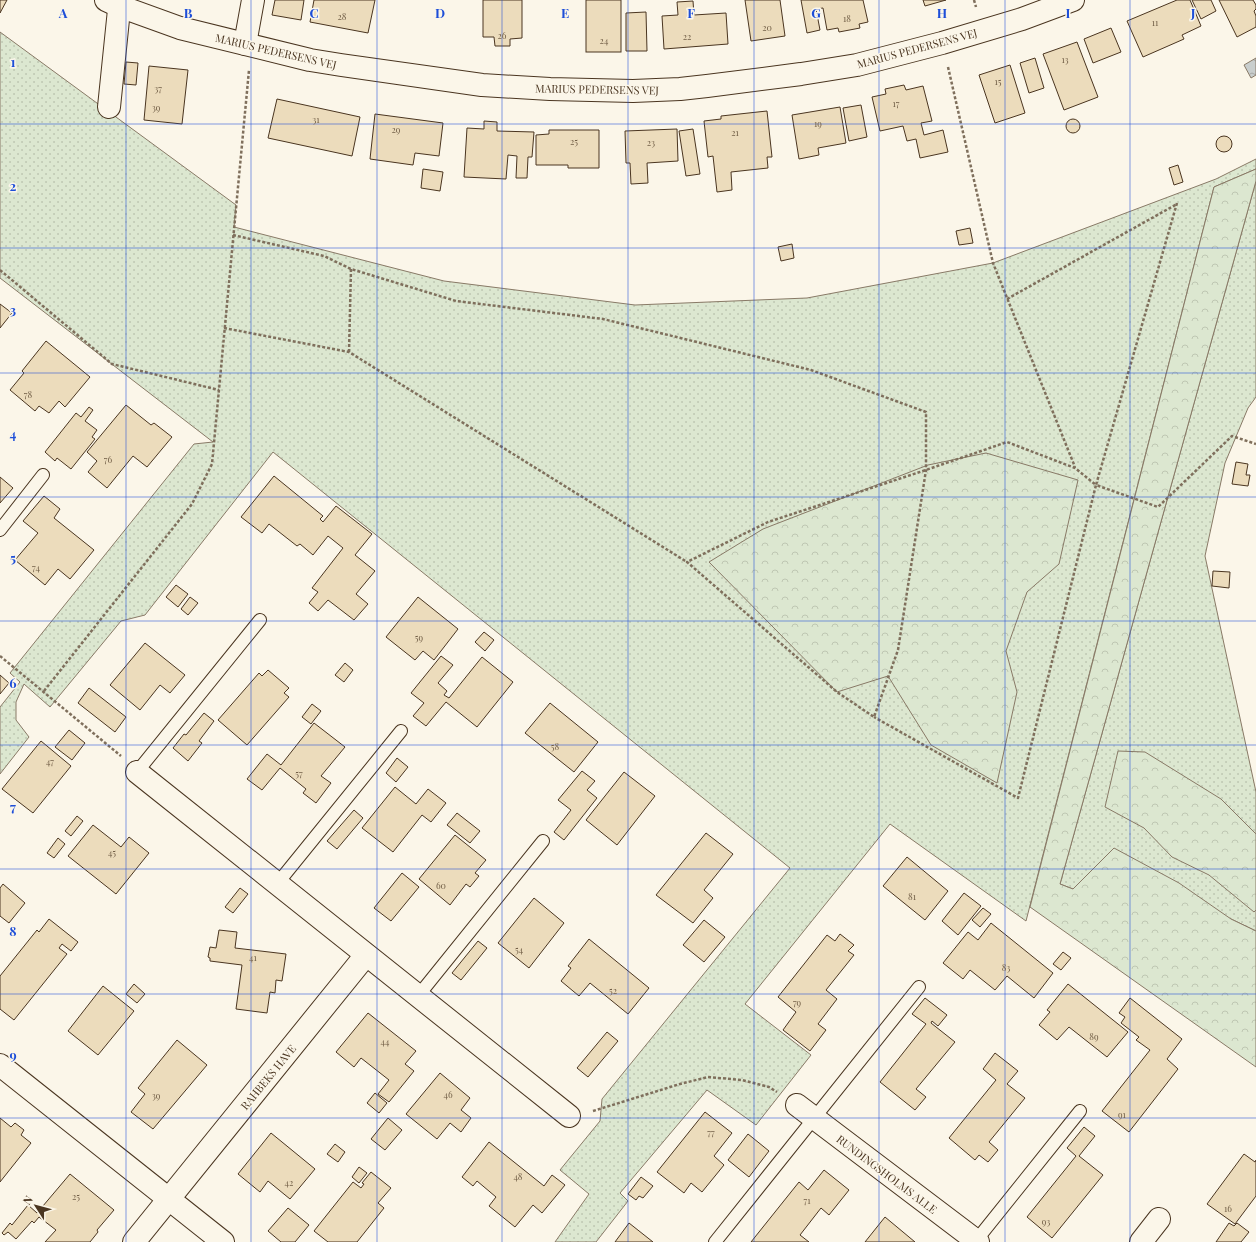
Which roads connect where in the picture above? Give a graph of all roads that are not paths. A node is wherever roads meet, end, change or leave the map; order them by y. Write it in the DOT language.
graph roads {
  1 [pos="253,0"];
  2 [pos="1073,0"];
  3 [pos="115,2"];
  4 [pos="248,45"];
  5 [pos="109,107"];
  6 [pos="43,475"];
  7 [pos="0,530"];
  8 [pos="260,620"];
  9 [pos="401,730"];
  10 [pos="137,772"];
  11 [pos="543,841"];
  12 [pos="278,884"];
  13 [pos="366,955"];
  14 [pos="919,987"];
  15 [pos="418,996"];
  16 [pos="0,1065"];
  17 [pos="1080,1111"];
  18 [pos="805,1112"];
  19 [pos="569,1116"];
  20 [pos="169,1199"];
  21 [pos="1159,1219"];
  22 [pos="134,1242"];
  23 [pos="223,1242"];
  24 [pos="715,1242"];
  25 [pos="977,1242"];
  26 [pos="1141,1242"];
  1 -- 4 [label="street"];
  2 -- 4 [label="street, MARIUS PEDERSENS VEJ"];
  3 -- 4 [label="street, MARIUS PEDERSENS VEJ"];
  3 -- 5 [label="street, MARIUS PEDERSENS VEJ"];
  6 -- 7 [label="lane"];
  8 -- 10 [label="lane"];
  9 -- 12 [label="lane"];
  10 -- 12 [label="street"];
  11 -- 15 [label="lane"];
  12 -- 13 [label="street"];
  13 -- 15 [label="street"];
  13 -- 20 [label="street, RAHBEKS HAVE"];
  14 -- 18 [label="lane"];
  15 -- 19 [label="street"];
  16 -- 20 [label="street"];
  17 -- 25 [label="lane"];
  18 -- 24 [label="lane"];
  18 -- 25 [label="street, RUNDINGSHOLMS ALLE"];
  20 -- 22 [label="street, RAHBEKS HAVE"];
  20 -- 23 [label="street"];
  21 -- 26 [label="street"];
}
